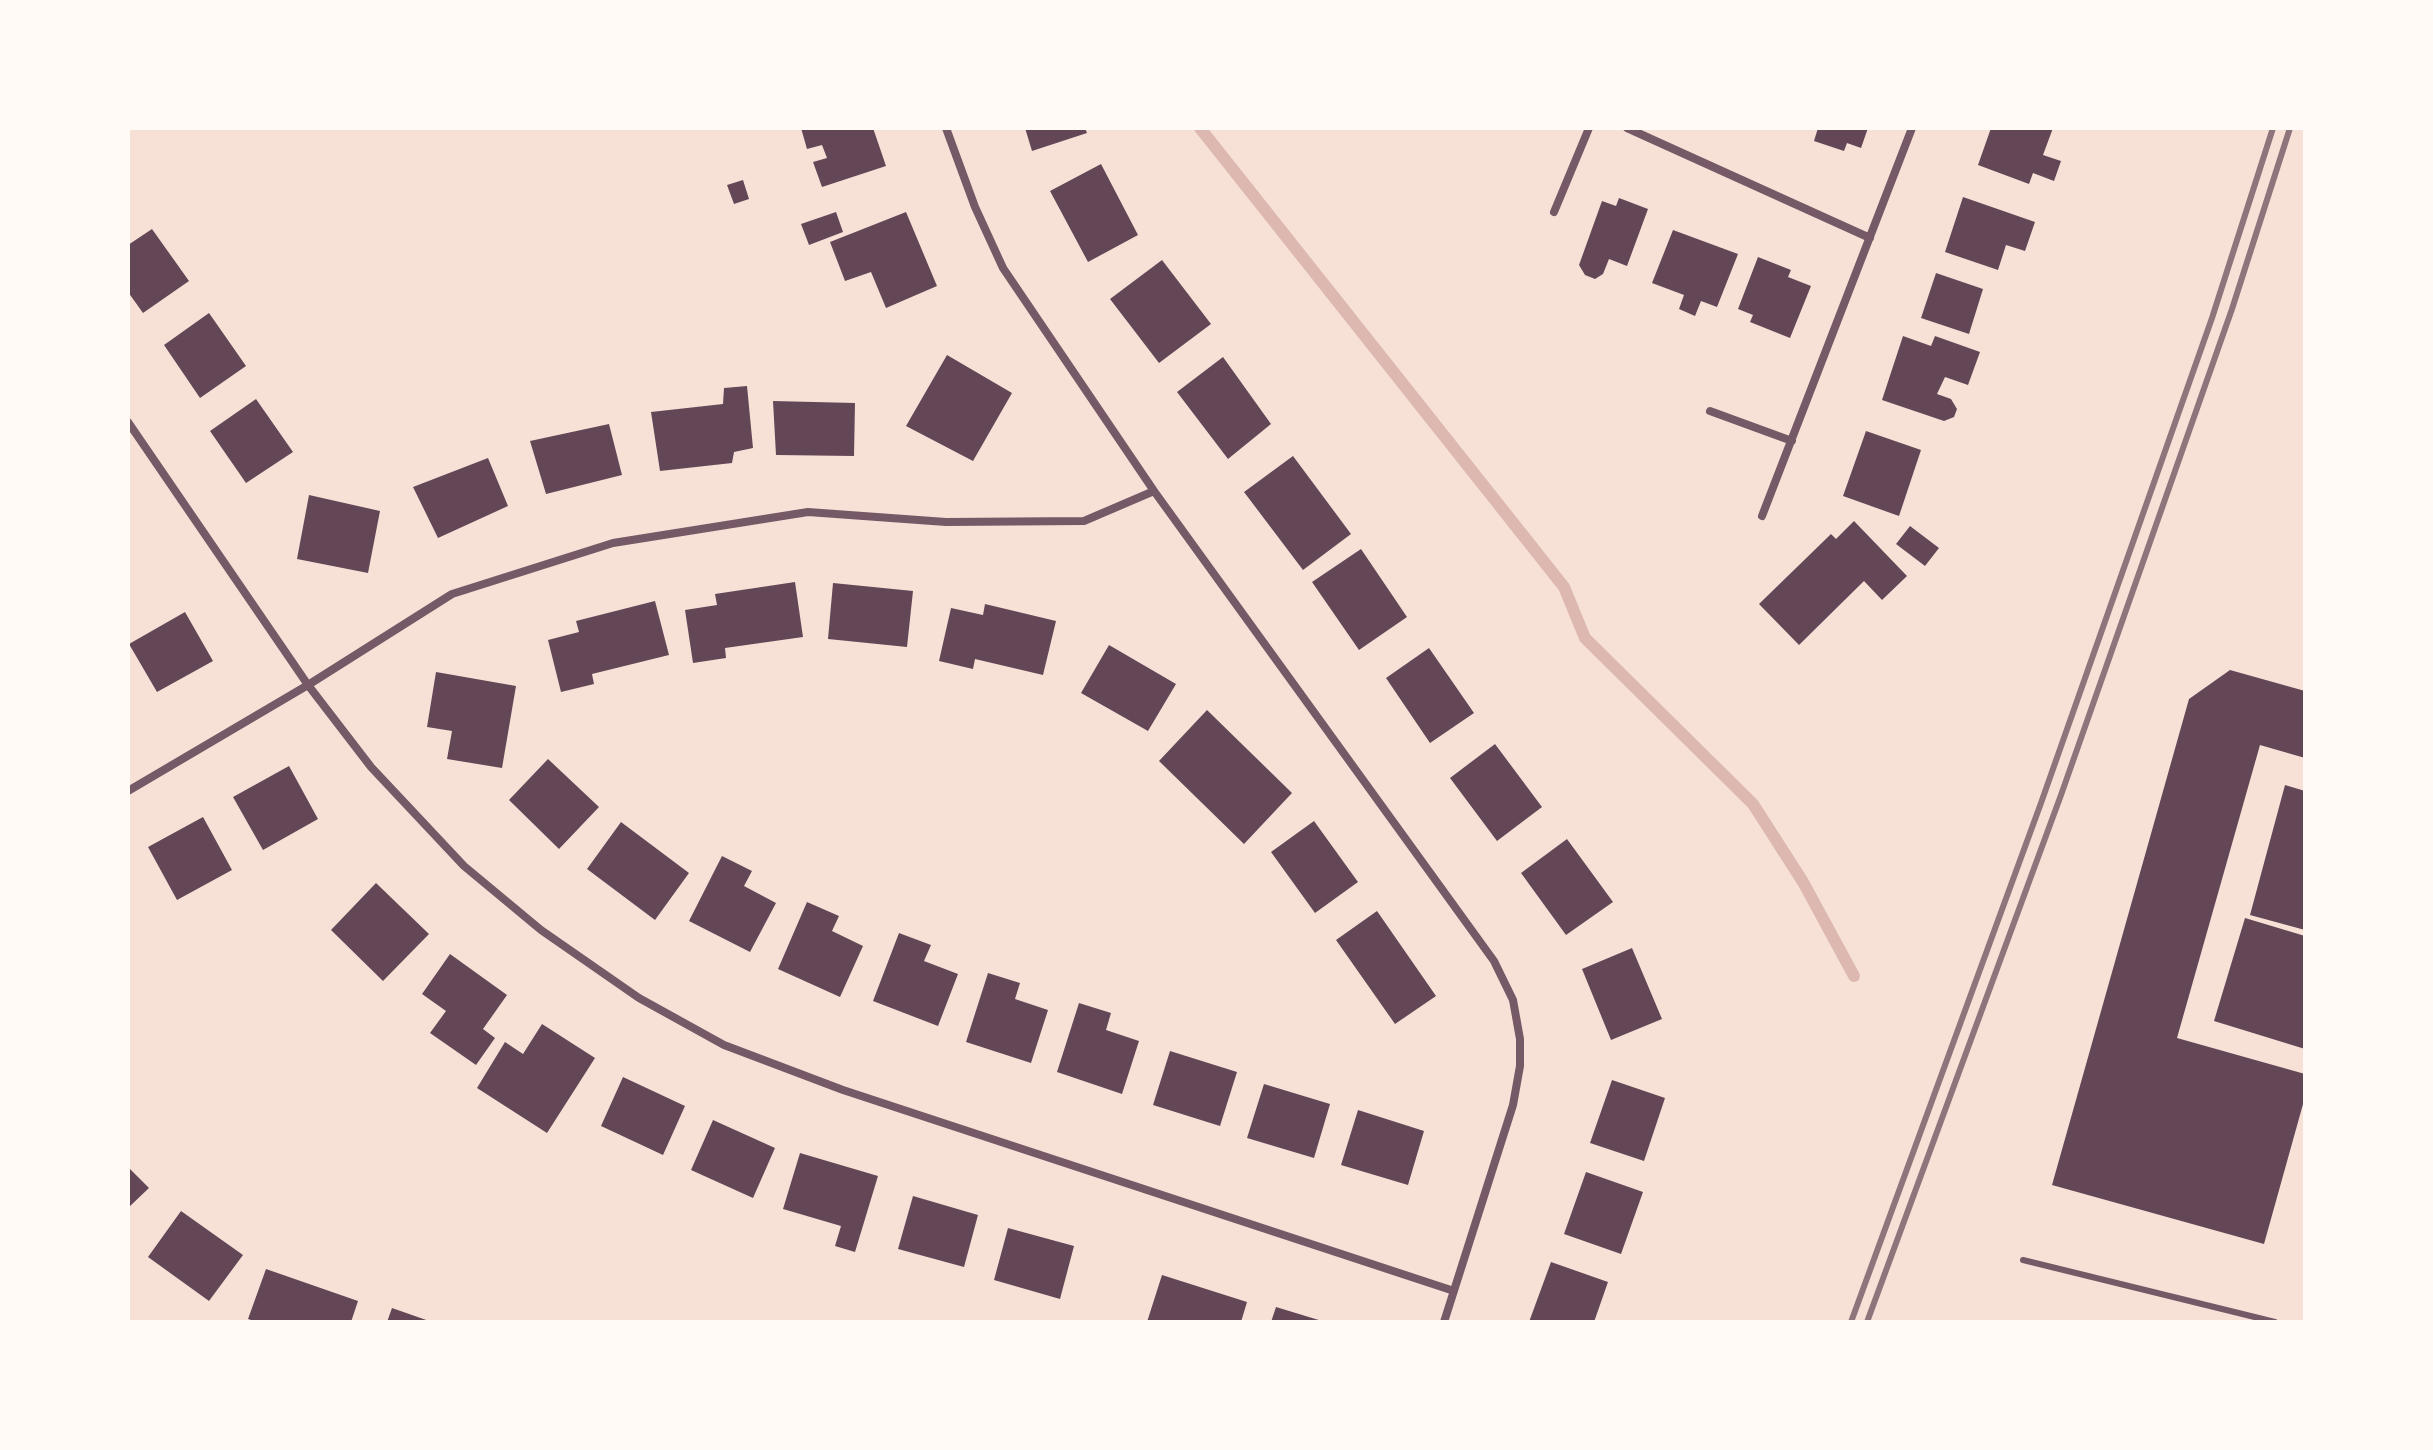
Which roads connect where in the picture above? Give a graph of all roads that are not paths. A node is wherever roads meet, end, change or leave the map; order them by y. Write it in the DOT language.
graph roads {
  1 [pos="946,128"];
  2 [pos="1589,128"];
  3 [pos="1627,128"];
  4 [pos="1912,128"];
  5 [pos="1554,212"];
  6 [pos="1870,238"];
  7 [pos="1710,411"];
  8 [pos="128,422"];
  9 [pos="1792,441"];
  10 [pos="1154,491"];
  11 [pos="1762,516"];
  12 [pos="308,685"];
  13 [pos="128,791"];
  14 [pos="2023,1260"];
  15 [pos="1454,1291"];
  16 [pos="1444,1322"];
  17 [pos="2275,1322"];
  1 -- 10 [label="street"];
  2 -- 5 [label="street"];
  3 -- 6 [label="street"];
  4 -- 6 [label="street"];
  6 -- 9 [label="street"];
  7 -- 9 [label="street"];
  8 -- 12 [label="street"];
  9 -- 11 [label="street"];
  10 -- 12 [label="street"];
  10 -- 15 [label="street"];
  12 -- 13 [label="street"];
  12 -- 15 [label="street"];
  14 -- 17 [label="lane"];
  15 -- 16 [label="street"];
}
